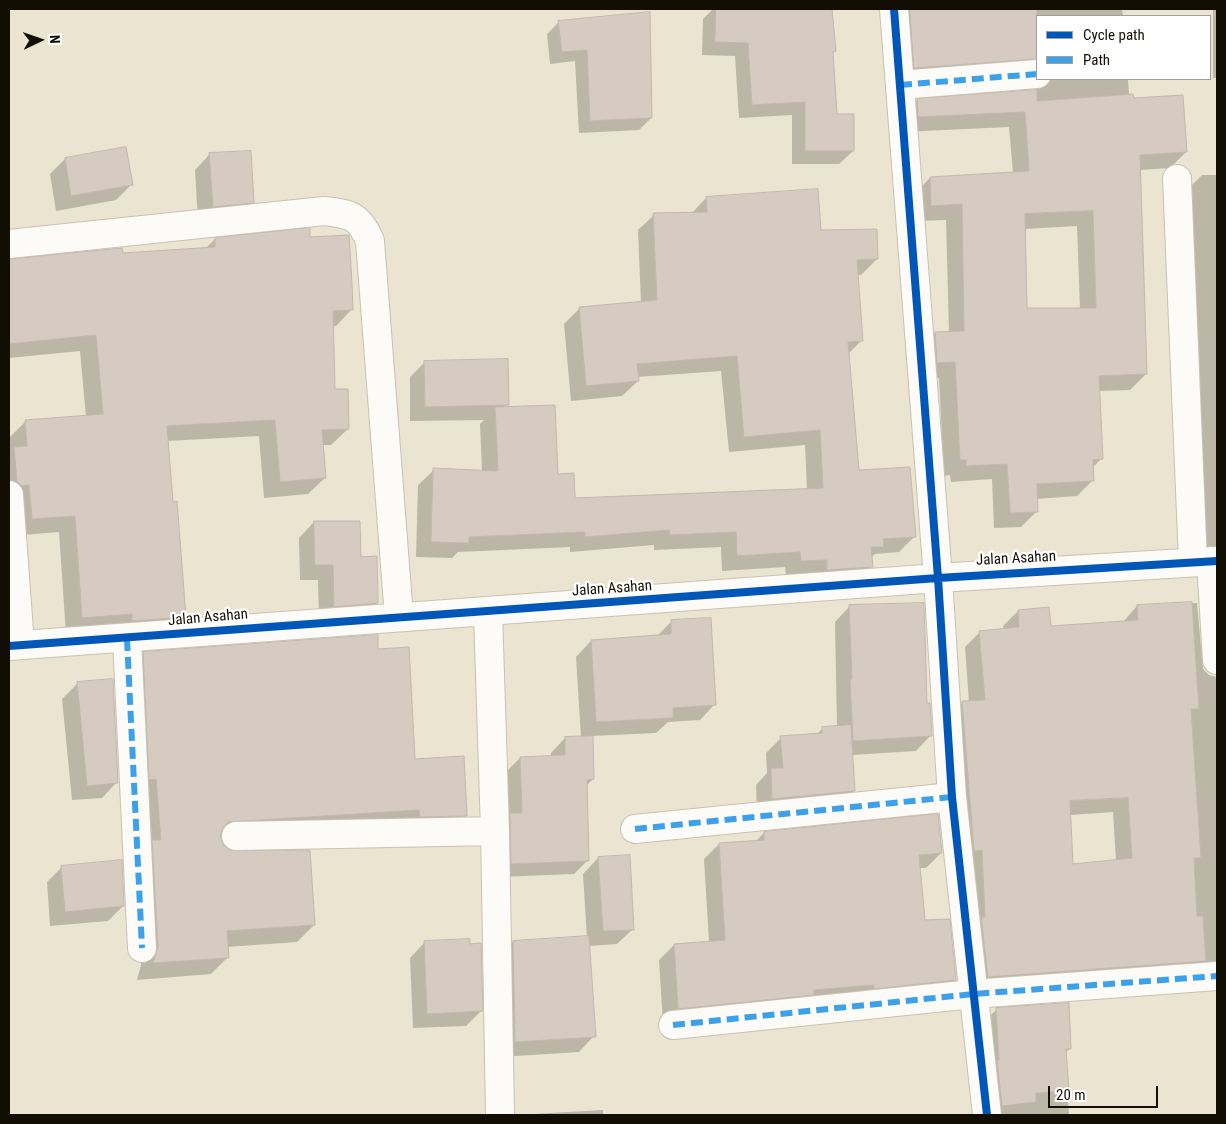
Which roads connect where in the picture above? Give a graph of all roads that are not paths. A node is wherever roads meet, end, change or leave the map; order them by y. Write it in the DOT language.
graph roads {
  1 [pos="894,9"];
  2 [pos="1036,74"];
  3 [pos="900,85"];
  4 [pos="1178,179"];
  5 [pos="9,244"];
  6 [pos="9,495"];
  7 [pos="1207,562"];
  8 [pos="938,578"];
  9 [pos="488,612"];
  10 [pos="399,617"];
  11 [pos="126,639"];
  12 [pos="15,646"];
  13 [pos="1217,660"];
  14 [pos="952,798"];
  15 [pos="635,829"];
  16 [pos="495,831"];
  17 [pos="236,836"];
  18 [pos="142,948"];
  19 [pos="1217,976"];
  20 [pos="973,994"];
  21 [pos="673,1025"];
  22 [pos="500,1115"];
  23 [pos="987,1115"];
  1 -- 3 [label="street"];
  2 -- 3 [label="street"];
  3 -- 8 [label="street"];
  4 -- 7 [label="street"];
  5 -- 10 [label="street"];
  6 -- 12 [label="street"];
  7 -- 8 [label="street, Jalan Asahan"];
  7 -- 13 [label="street"];
  8 -- 9 [label="street, Jalan Asahan"];
  8 -- 14 [label="street"];
  9 -- 10 [label="street, Jalan Asahan"];
  9 -- 16 [label="street"];
  10 -- 11 [label="street, Jalan Asahan"];
  11 -- 12 [label="street, Jalan Asahan"];
  11 -- 18 [label="street"];
  14 -- 15 [label="street"];
  14 -- 20 [label="street"];
  16 -- 17 [label="street"];
  16 -- 22 [label="street"];
  19 -- 20 [label="street"];
  20 -- 21 [label="street"];
  20 -- 23 [label="street"];
}
